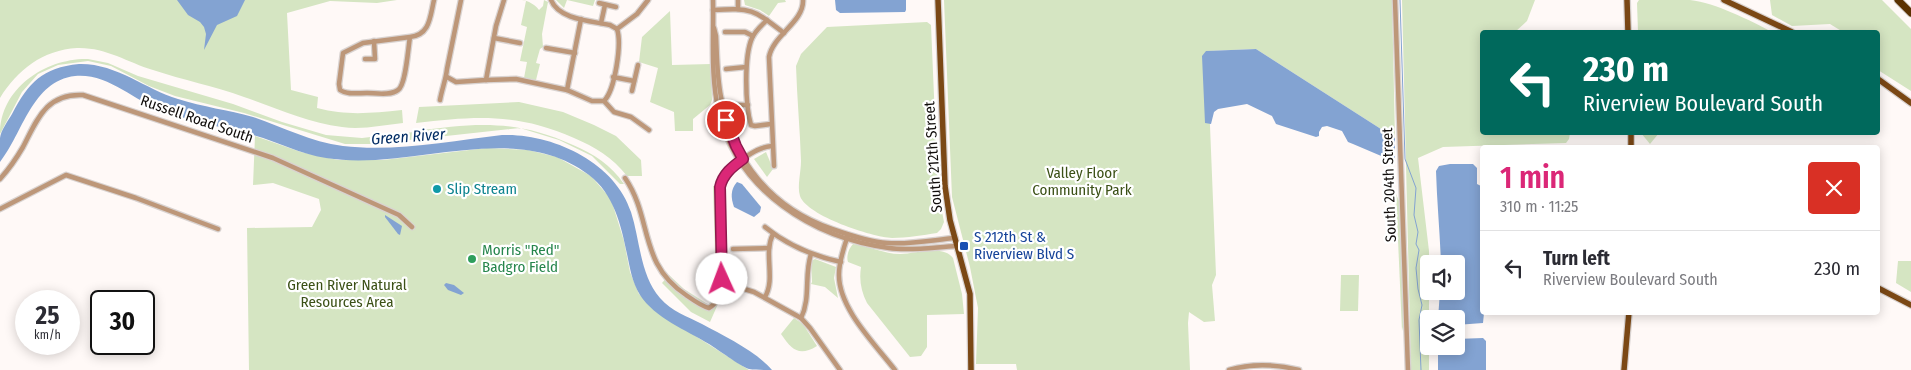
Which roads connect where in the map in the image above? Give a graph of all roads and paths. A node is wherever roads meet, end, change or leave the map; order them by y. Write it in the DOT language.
graph roads {
  1 [pos="434,0"];
  2 [pos="461,0"];
  3 [pos="504,0"];
  4 [pos="648,0"];
  5 [pos="713,0"];
  6 [pos="738,0"];
  7 [pos="803,0"];
  8 [pos="938,0"];
  9 [pos="1395,0"];
  10 [pos="1627,0"];
  11 [pos="1724,0"];
  12 [pos="1898,0"];
  13 [pos="552,2"];
  14 [pos="599,3"];
  15 [pos="605,5"];
  16 [pos="616,7"];
  17 [pos="738,9"];
  18 [pos="713,10"];
  19 [pos="1911,13"];
  20 [pos="581,18"];
  21 [pos="767,20"];
  22 [pos="601,23"];
  23 [pos="617,29"];
  24 [pos="1628,30"];
  25 [pos="1788,30"];
  26 [pos="725,32"];
  27 [pos="784,33"];
  28 [pos="753,36"];
  29 [pos="410,38"];
  30 [pos="494,38"];
  31 [pos="374,41"];
  32 [pos="520,43"];
  33 [pos="546,48"];
  34 [pos="575,53"];
  35 [pos="365,60"];
  36 [pos="638,65"];
  37 [pos="746,68"];
  38 [pos="726,69"];
  39 [pos="447,76"];
  40 [pos="613,77"];
  41 [pos="486,80"];
  42 [pos="634,80"];
  43 [pos="1880,80"];
  44 [pos="567,90"];
  45 [pos="632,91"];
  46 [pos="440,100"];
  47 [pos="604,101"];
  48 [pos="1911,103"];
  49 [pos="730,105"];
  50 [pos="748,105"];
  51 [pos="771,124"];
  52 [pos="649,130"];
  53 [pos="772,146"];
  54 [pos="742,160"];
  55 [pos="774,166"];
  56 [pos="625,178"];
  57 [pos="0,179"];
  58 [pos="0,210"];
  59 [pos="412,227"];
  60 [pos="764,227"];
  61 [pos="218,229"];
  62 [pos="773,234"];
  63 [pos="848,236"];
  64 [pos="955,238"];
  65 [pos="957,246"];
  66 [pos="768,248"];
  67 [pos="733,249"];
  68 [pos="811,254"];
  69 [pos="841,262"];
  70 [pos="721,288"];
  71 [pos="1880,289"];
  72 [pos="765,298"];
  73 [pos="1911,305"];
  74 [pos="1629,315"];
  75 [pos="800,318"];
  76 [pos="840,370"];
  77 [pos="895,370"];
  78 [pos="971,370"];
  79 [pos="1229,370"];
  80 [pos="1298,370"];
  81 [pos="1408,370"];
  82 [pos="1624,370"];
  1 -- 29 [label="street"];
  2 -- 39 [label="street"];
  3 -- 30 [label="street"];
  4 -- 23 [label="street"];
  5 -- 18 [label="street"];
  6 -- 17 [label="street"];
  7 -- 27 [label="street"];
  8 -- 64 [label="main road, South 212th Street"];
  9 -- 81 [label="street, South 204th Street"];
  10 -- 24 [label="main road"];
  11 -- 25 [label="main road"];
  12 -- 19 [label="highway"];
  13 -- 20 [label="street"];
  14 -- 15 [label="street"];
  15 -- 16 [label="street"];
  15 -- 22 [label="street"];
  17 -- 18 [label="street"];
  17 -- 21 [label="street"];
  18 -- 54 [label="street"];
  20 -- 22 [label="street"];
  20 -- 34 [label="street"];
  21 -- 27 [label="street"];
  21 -- 28 [label="street"];
  22 -- 23 [label="street"];
  23 -- 40 [label="street"];
  26 -- 28 [label="street"];
  27 -- 51 [label="street"];
  28 -- 37 [label="street"];
  29 -- 31 [label="street"];
  29 -- 31 [label="street"];
  30 -- 32 [label="street"];
  30 -- 41 [label="street"];
  31 -- 35 [label="street"];
  33 -- 34 [label="street"];
  34 -- 44 [label="street"];
  36 -- 42 [label="street"];
  37 -- 38 [label="street"];
  37 -- 50 [label="street"];
  39 -- 41 [label="street"];
  39 -- 46 [label="street"];
  40 -- 42 [label="street"];
  40 -- 47 [label="street"];
  41 -- 44 [label="street"];
  42 -- 45 [label="street"];
  43 -- 48 [label="main road"];
  44 -- 47 [label="street"];
  47 -- 52 [label="street"];
  49 -- 50 [label="street"];
  50 -- 51 [label="street"];
  51 -- 53 [label="street"];
  53 -- 54 [label="street"];
  53 -- 55 [label="street"];
  54 -- 63 [label="street"];
  54 -- 70 [label="street"];
  56 -- 70 [label="street"];
  57 -- 59 [label="street, Russell Road South"];
  58 -- 61 [label="street"];
  60 -- 62 [label="street"];
  62 -- 66 [label="street"];
  62 -- 68 [label="street"];
  63 -- 64 [label="street"];
  63 -- 65 [label="street"];
  63 -- 69 [label="street"];
  64 -- 65 [label="main road, South 212th Street"];
  65 -- 78 [label="main road, South 212th Street"];
  66 -- 67 [label="street"];
  66 -- 72 [label="street"];
  68 -- 69 [label="street"];
  68 -- 75 [label="street"];
  69 -- 77 [label="street"];
  70 -- 72 [label="street"];
  71 -- 73 [label="main road"];
  72 -- 75 [label="street"];
  74 -- 82 [label="main road"];
  75 -- 76 [label="street"];
  79 -- 80 [label="street"];
}
